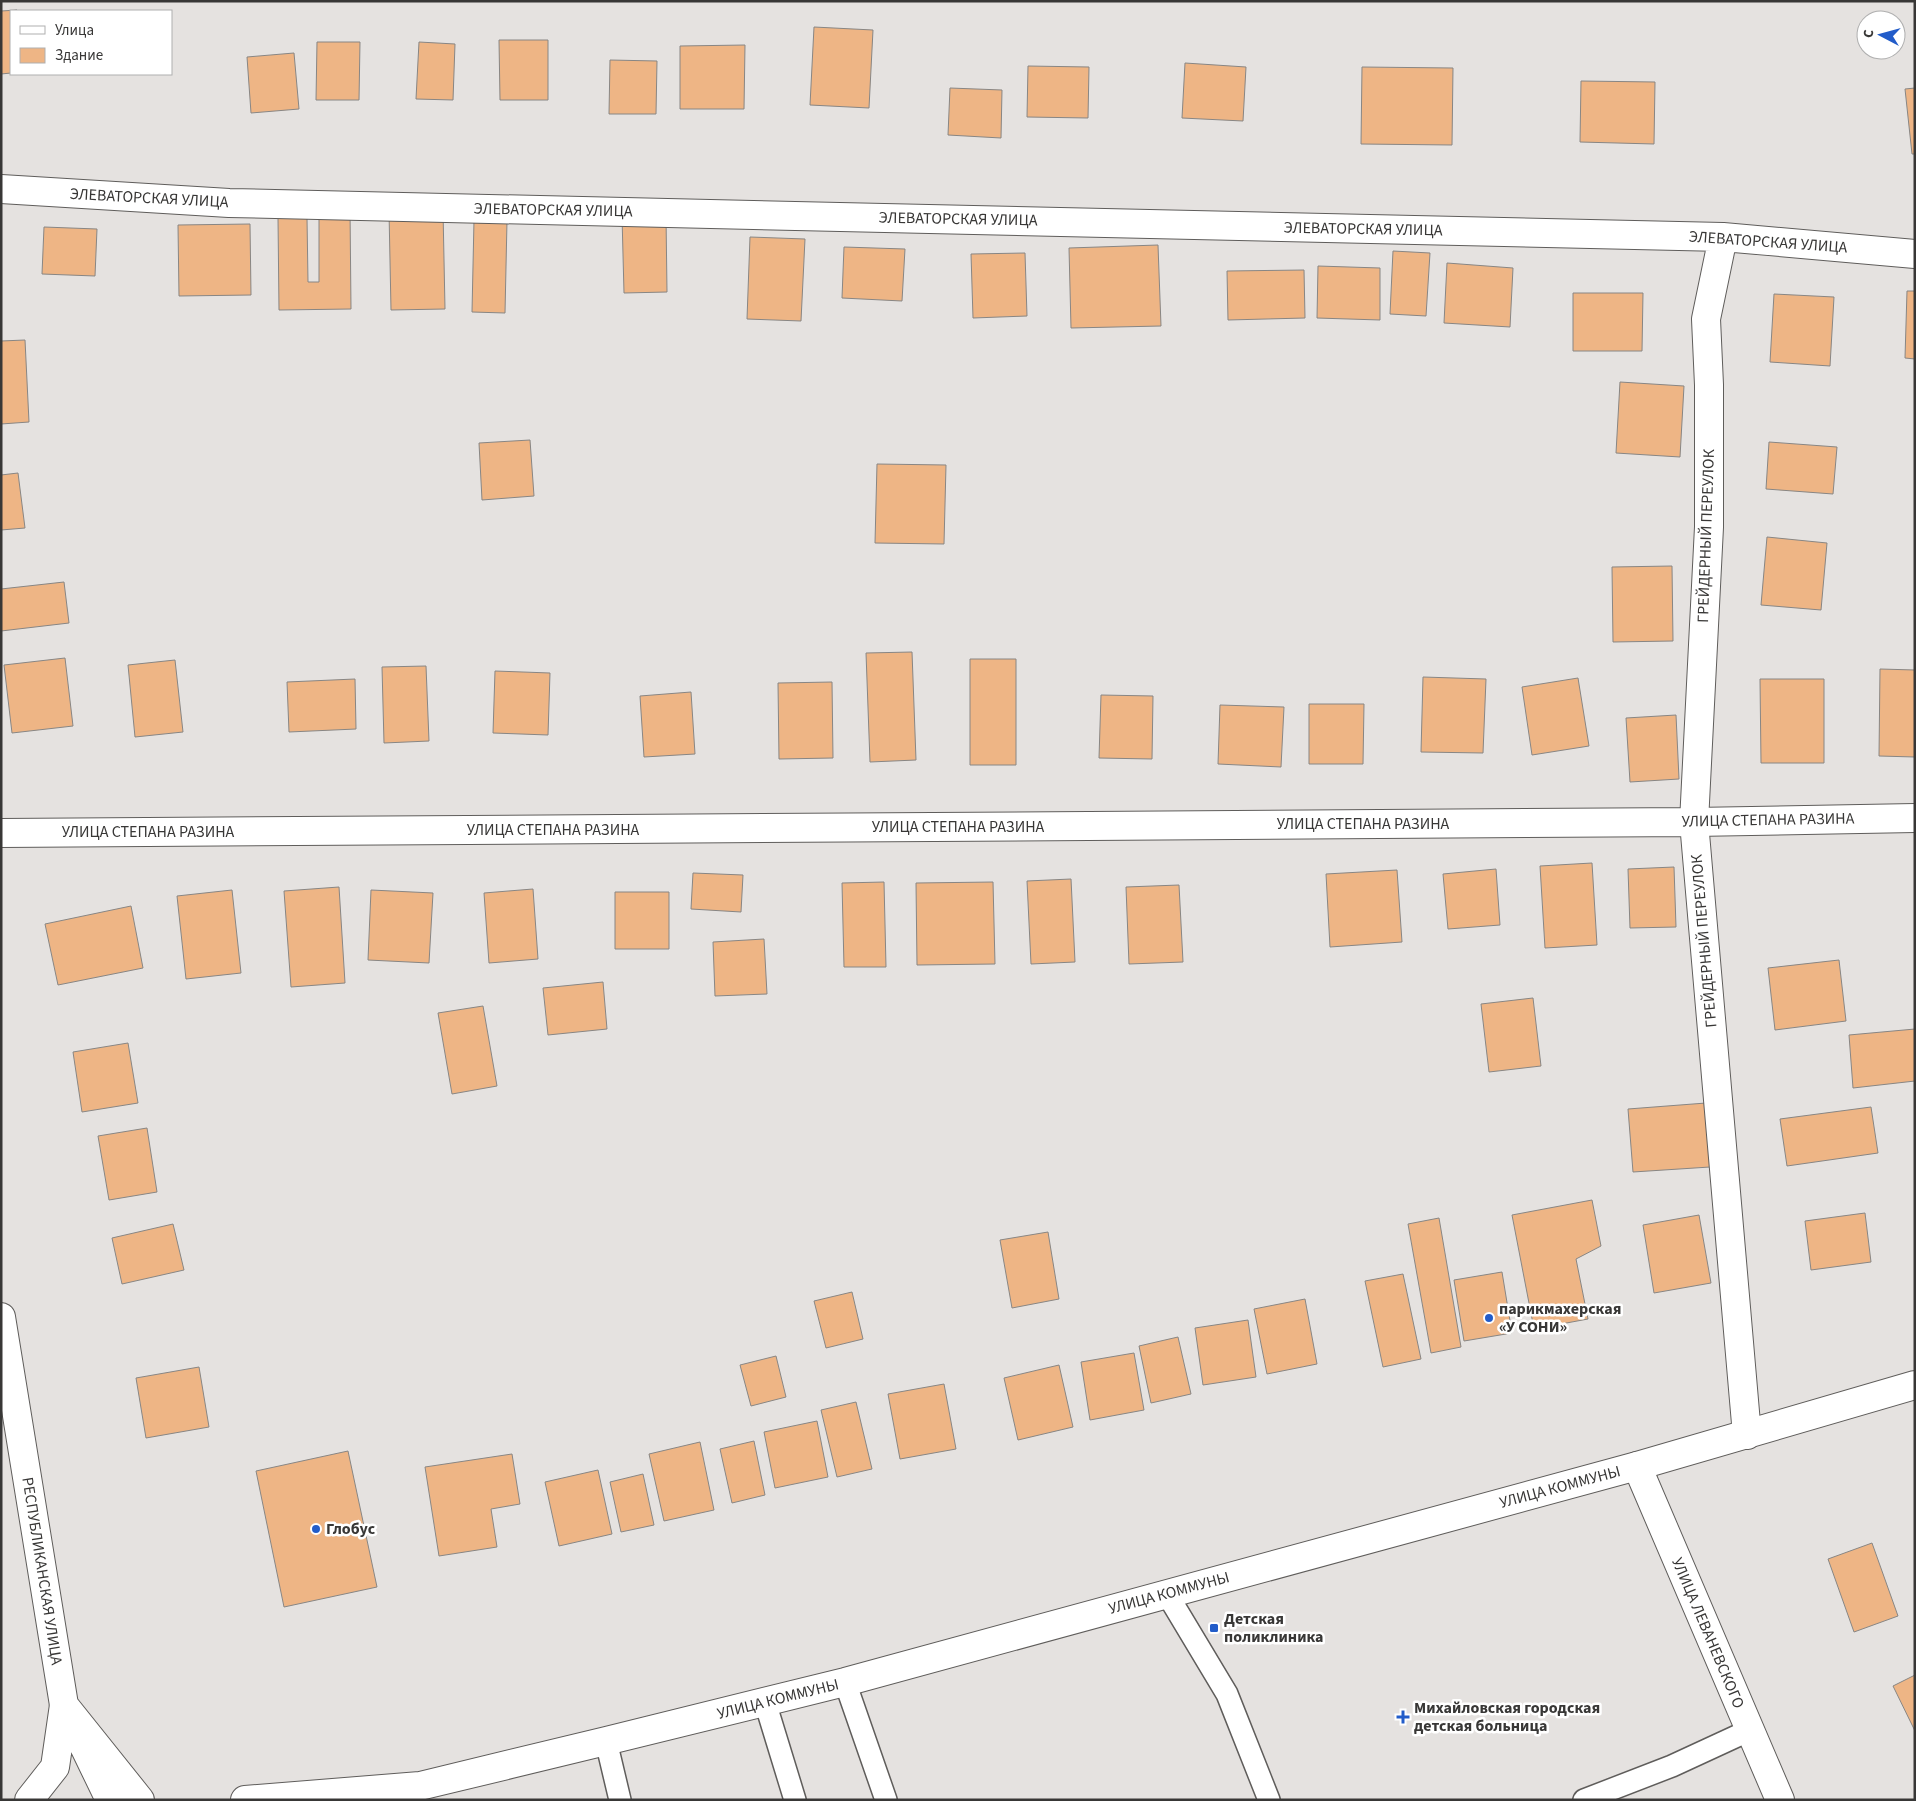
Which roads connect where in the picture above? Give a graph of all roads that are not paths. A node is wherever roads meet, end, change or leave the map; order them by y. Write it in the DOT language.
graph roads {
  1 [pos="1,189"];
  2 [pos="1723,237"];
  3 [pos="1915,254"];
  4 [pos="1915,818"];
  5 [pos="1694,822"];
  6 [pos="1,833"];
  7 [pos="1,1317"];
  8 [pos="1915,1385"];
  9 [pos="1747,1435"];
  10 [pos="1637,1466"];
  11 [pos="1167,1594"];
  12 [pos="845,1682"];
  13 [pos="765,1702"];
  14 [pos="64,1705"];
  15 [pos="1750,1730"];
  16 [pos="606,1741"];
  17 [pos="415,1793"];
  18 [pos="29,1800"];
  19 [pos="110,1800"];
  20 [pos="140,1800"];
  21 [pos="245,1800"];
  22 [pos="392,1800"];
  23 [pos="620,1800"];
  24 [pos="795,1800"];
  25 [pos="886,1800"];
  26 [pos="1269,1800"];
  27 [pos="1584,1800"];
  28 [pos="1780,1800"];
  1 -- 2 [label="street, ЭЛЕВАТОРСКАЯ УЛИЦА"];
  2 -- 3 [label="street, ЭЛЕВАТОРСКАЯ УЛИЦА"];
  2 -- 5 [label="street, ГРЕЙДЕРНЫЙ ПЕРЕУЛОК"];
  4 -- 5 [label="street, УЛИЦА СТЕПАНА РАЗИНА"];
  5 -- 6 [label="street, УЛИЦА СТЕПАНА РАЗИНА"];
  5 -- 9 [label="street, ГРЕЙДЕРНЫЙ ПЕРЕУЛОК"];
  7 -- 14 [label="street, РЕСПУБЛИКАНСКАЯ УЛИЦА"];
  8 -- 9 [label="street, УЛИЦА КОММУНЫ"];
  9 -- 10 [label="street, УЛИЦА КОММУНЫ"];
  10 -- 11 [label="street, УЛИЦА КОММУНЫ"];
  10 -- 15 [label="street, УЛИЦА ЛЕВАНЕВСКОГО"];
  11 -- 12 [label="street, УЛИЦА КОММУНЫ"];
  11 -- 26 [label="lane"];
  12 -- 13 [label="street, УЛИЦА КОММУНЫ"];
  12 -- 25 [label="lane"];
  13 -- 16 [label="street, УЛИЦА КОММУНЫ"];
  13 -- 24 [label="lane"];
  14 -- 18 [label="street"];
  14 -- 19 [label="street"];
  14 -- 20 [label="street, РЕСПУБЛИКАНСКАЯ УЛИЦА"];
  15 -- 27 [label="lane"];
  15 -- 28 [label="street, УЛИЦА ЛЕВАНЕВСКОГО"];
  16 -- 17 [label="street, УЛИЦА КОММУНЫ"];
  16 -- 23 [label="lane"];
  17 -- 21 [label="street, УЛИЦА КОММУНЫ"];
  17 -- 22 [label="street, УЛИЦА КОММУНЫ"];
}
